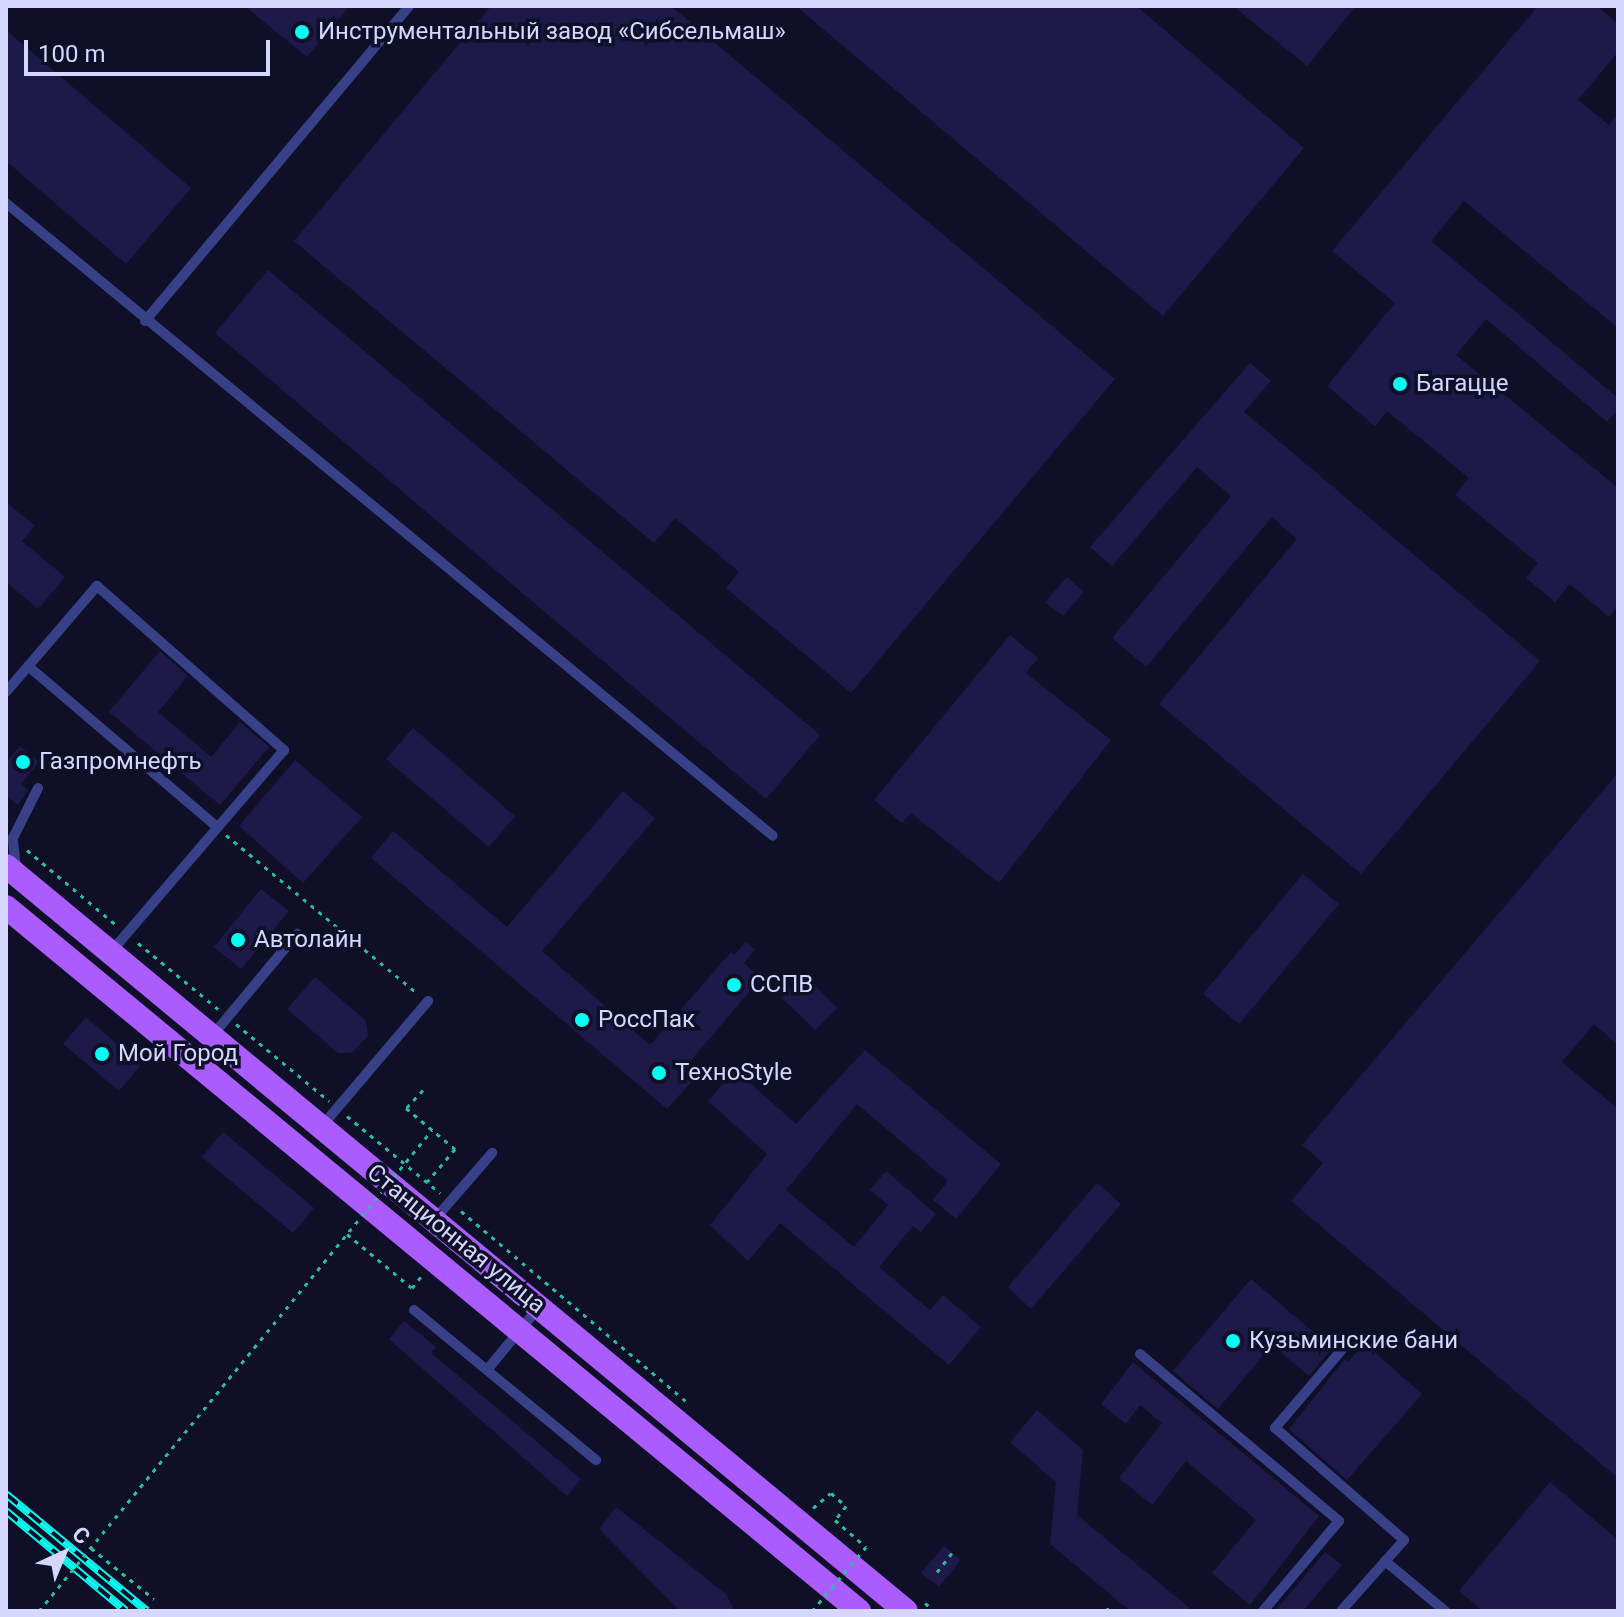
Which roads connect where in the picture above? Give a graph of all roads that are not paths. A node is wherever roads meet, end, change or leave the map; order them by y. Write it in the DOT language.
graph roads {
  1 [pos="409,6"];
  2 [pos="6,203"];
  3 [pos="145,321"];
  4 [pos="28,666"];
  5 [pos="6,692"];
  6 [pos="38,788"];
  7 [pos="217,827"];
  8 [pos="773,836"];
  9 [pos="11,870"];
  10 [pos="6,907"];
  11 [pos="297,934"];
  12 [pos="119,943"];
  13 [pos="428,1001"];
  14 [pos="212,1036"];
  15 [pos="321,1128"];
  16 [pos="492,1153"];
  17 [pos="434,1220"];
  18 [pos="539,1307"];
  19 [pos="414,1310"];
  20 [pos="521,1330"];
  21 [pos="1351,1339"];
  22 [pos="1140,1354"];
  23 [pos="487,1370"];
  24 [pos="596,1460"];
  25 [pos="1385,1561"];
  26 [pos="915,1606"];
  27 [pos="859,1611"];
  28 [pos="1263,1611"];
  29 [pos="1341,1611"];
  30 [pos="1445,1611"];
  1 -- 3 [label="lane"];
  2 -- 3 [label="lane"];
  3 -- 8 [label="lane"];
  4 -- 5 [label="lane"];
  4 -- 7 [label="lane"];
  4 -- 7 [label="lane"];
  6 -- 9 [label="lane"];
  7 -- 12 [label="lane"];
  9 -- 12 [label="main road, Станционная улица"];
  10 -- 20 [label="main road, Станционная улица"];
  11 -- 14 [label="lane"];
  12 -- 14 [label="main road, Станционная улица"];
  13 -- 15 [label="lane"];
  14 -- 15 [label="main road, Станционная улица"];
  15 -- 17 [label="main road, Станционная улица"];
  16 -- 17 [label="lane"];
  17 -- 18 [label="main road, Станционная улица"];
  18 -- 20 [label="lane"];
  18 -- 26 [label="main road, Станционная улица"];
  19 -- 23 [label="lane"];
  20 -- 23 [label="lane"];
  20 -- 27 [label="main road, Станционная улица"];
  21 -- 25 [label="lane"];
  22 -- 28 [label="lane"];
  23 -- 24 [label="lane"];
  25 -- 29 [label="lane"];
  25 -- 30 [label="lane"];
}
